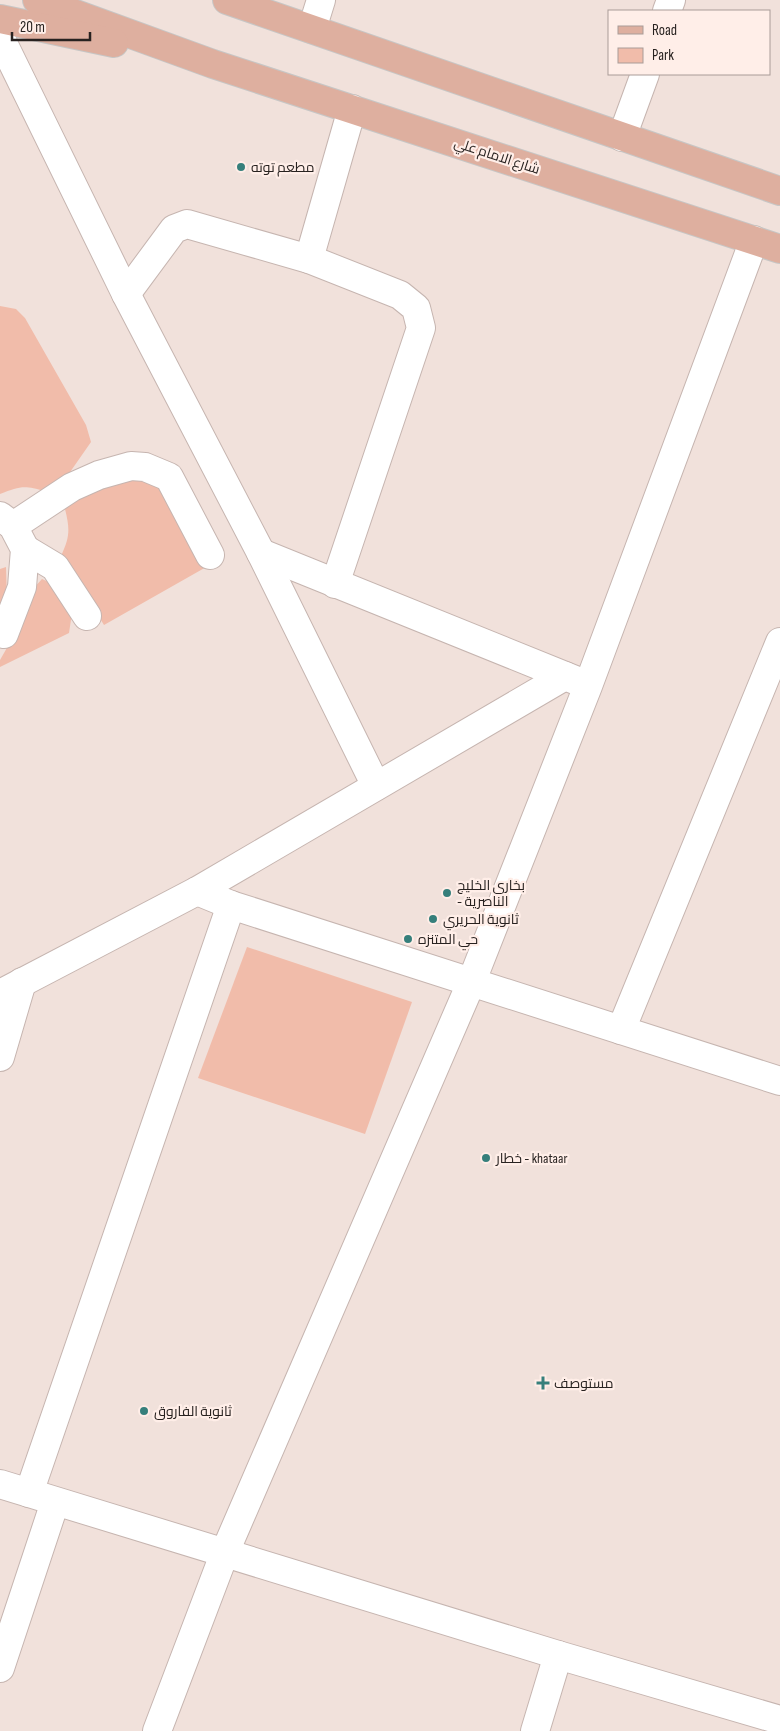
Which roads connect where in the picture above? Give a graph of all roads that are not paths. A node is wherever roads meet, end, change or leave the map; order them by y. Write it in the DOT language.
graph roads {
  1 [pos="37,0"];
  2 [pos="227,0"];
  3 [pos="321,0"];
  4 [pos="0,19"];
  5 [pos="312,30"];
  6 [pos="0,37"];
  7 [pos="213,64"];
  8 [pos="645,75"];
  9 [pos="352,109"];
  10 [pos="622,137"];
  11 [pos="780,192"];
  12 [pos="754,240"];
  13 [pos="780,249"];
  14 [pos="309,259"];
  15 [pos="126,294"];
  16 [pos="13,530"];
  17 [pos="261,553"];
  18 [pos="210,556"];
  19 [pos="335,584"];
  20 [pos="87,616"];
  21 [pos="4,634"];
  22 [pos="780,642"];
  23 [pos="576,681"];
  24 [pos="376,786"];
  25 [pos="197,891"];
  26 [pos="232,905"];
  27 [pos="471,983"];
  28 [pos="11,988"];
  29 [pos="621,1030"];
  30 [pos="0,1057"];
  31 [pos="780,1081"];
  32 [pos="0,1484"];
  33 [pos="29,1493"];
  34 [pos="55,1502"];
  35 [pos="225,1552"];
  36 [pos="558,1656"];
  37 [pos="0,1668"];
  38 [pos="780,1720"];
  39 [pos="156,1731"];
  40 [pos="534,1731"];
  1 -- 7 [label="main road, شارع الامام علي"];
  2 -- 5 [label="main road"];
  3 -- 5 [label="street"];
  4 -- 7 [label="main road, شارع الامام علي"];
  5 -- 10 [label="main road"];
  6 -- 15 [label="street"];
  7 -- 9 [label="main road, شارع الامام علي"];
  8 -- 10 [label="street"];
  9 -- 12 [label="main road, شارع الامام علي"];
  9 -- 14 [label="street"];
  10 -- 11 [label="main road"];
  12 -- 13 [label="main road, شارع الامام علي"];
  12 -- 23 [label="street"];
  14 -- 15 [label="street"];
  14 -- 19 [label="street"];
  15 -- 17 [label="street"];
  16 -- 18 [label="street"];
  16 -- 20 [label="street"];
  16 -- 21 [label="street"];
  17 -- 19 [label="street"];
  17 -- 24 [label="street"];
  19 -- 23 [label="street"];
  22 -- 29 [label="street"];
  23 -- 24 [label="street"];
  23 -- 27 [label="street"];
  24 -- 25 [label="street"];
  25 -- 26 [label="street"];
  25 -- 28 [label="street"];
  26 -- 27 [label="street"];
  26 -- 33 [label="street"];
  27 -- 29 [label="street"];
  27 -- 35 [label="street"];
  28 -- 30 [label="street"];
  29 -- 31 [label="street"];
  32 -- 33 [label="street"];
  33 -- 34 [label="street"];
  34 -- 35 [label="street"];
  34 -- 37 [label="street"];
  35 -- 36 [label="street"];
  35 -- 39 [label="street"];
  36 -- 38 [label="street"];
  36 -- 40 [label="street"];
}
